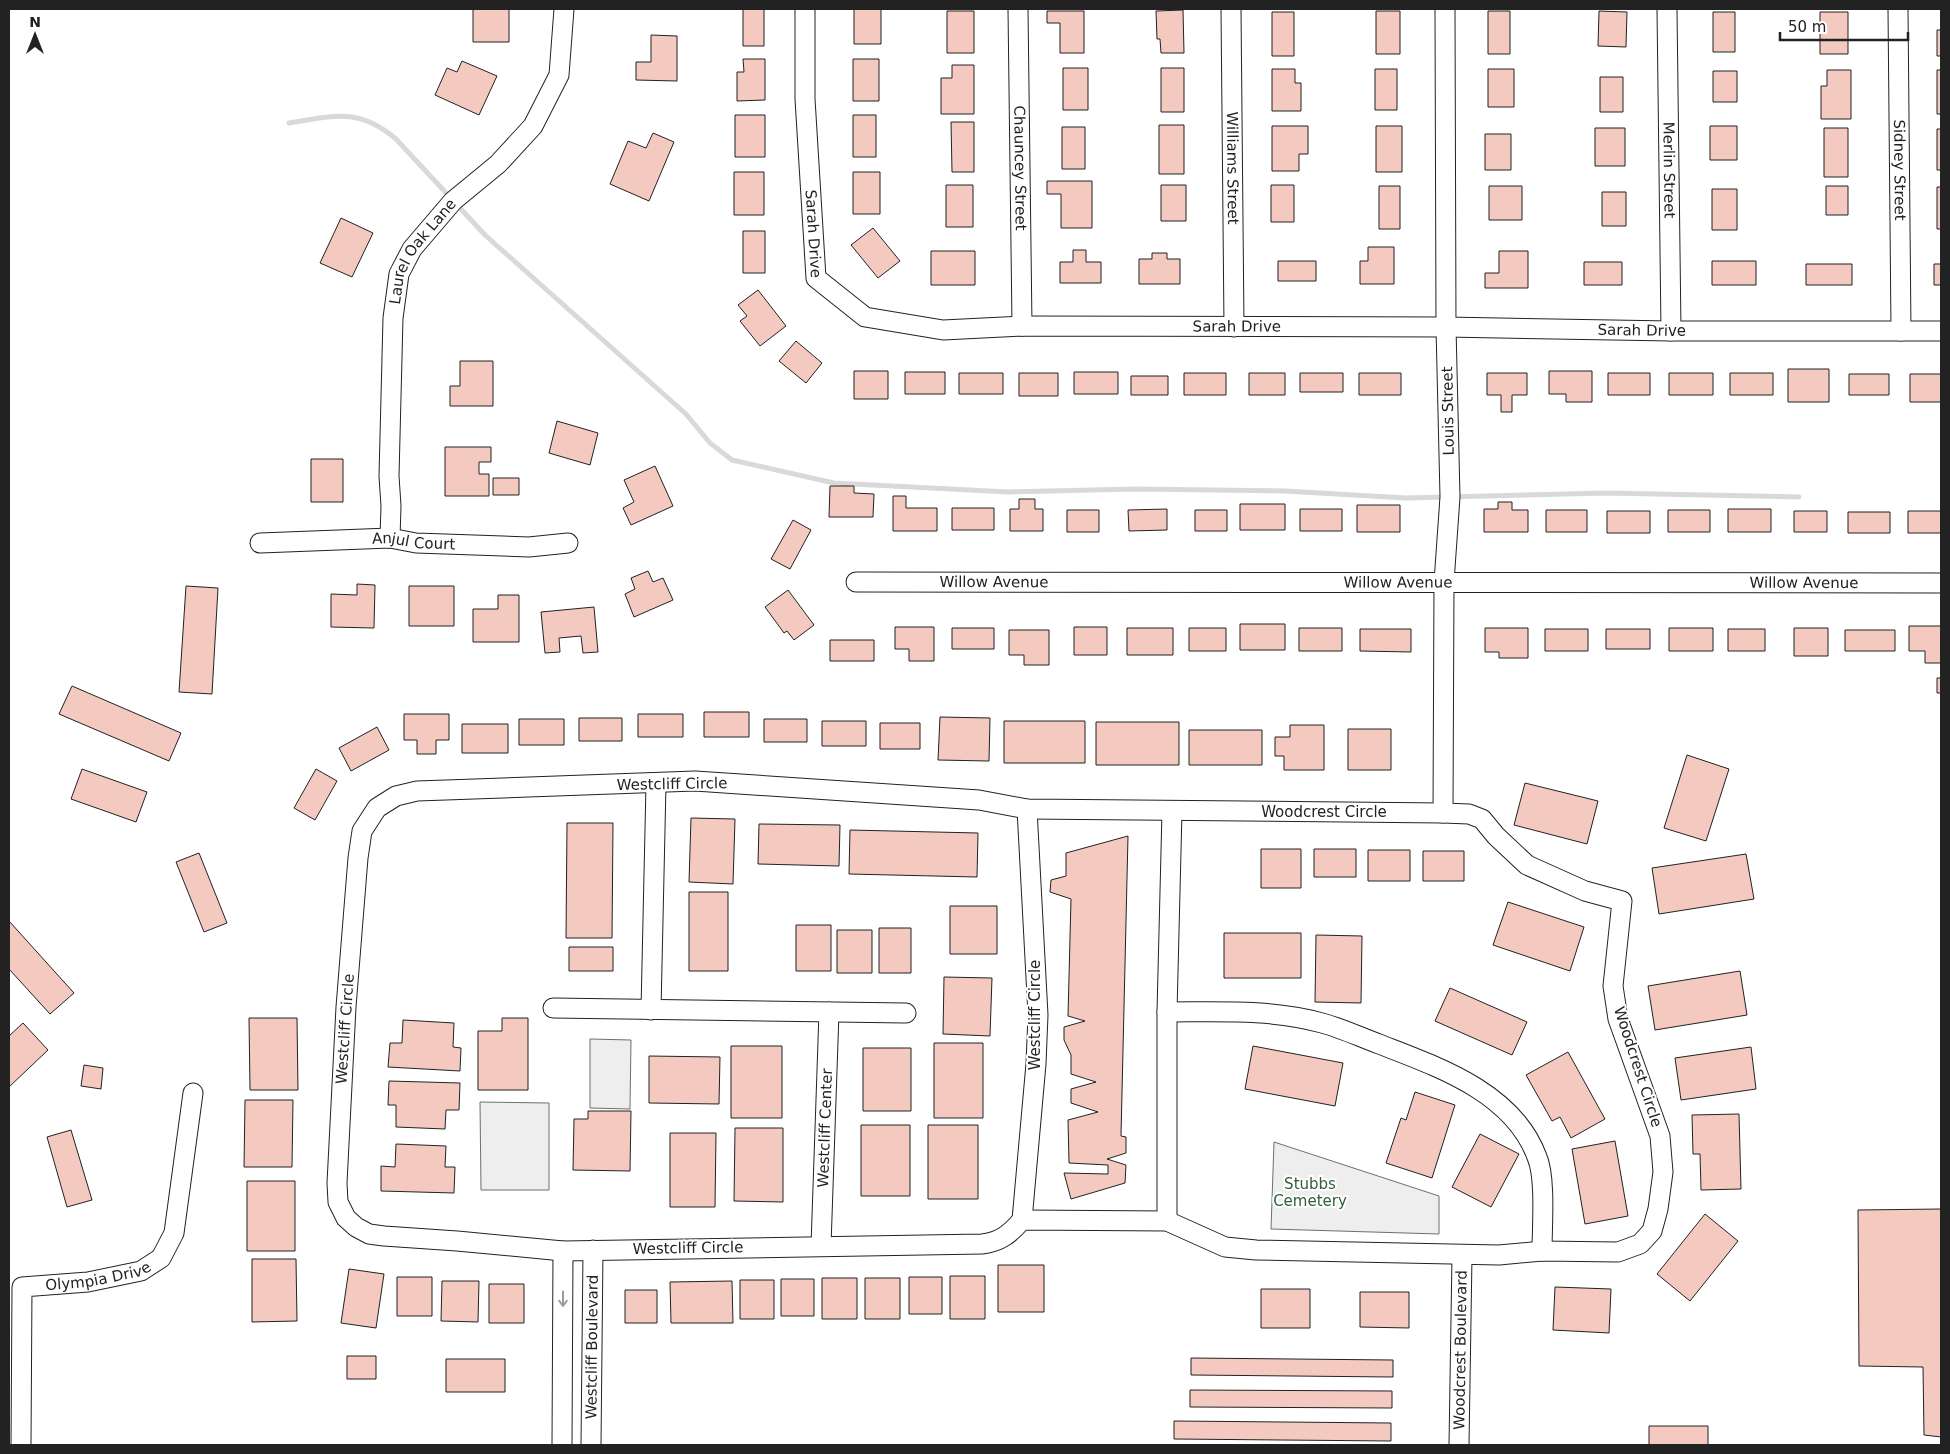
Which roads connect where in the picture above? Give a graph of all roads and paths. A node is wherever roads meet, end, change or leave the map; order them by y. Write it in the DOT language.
graph roads {
  1 [pos="564,9"];
  2 [pos="805,9"];
  3 [pos="1018,9"];
  4 [pos="1231,9"];
  5 [pos="1445,9"];
  6 [pos="1667,9"];
  7 [pos="1898,9"];
  8 [pos="1022,326"];
  9 [pos="1234,327"];
  10 [pos="1446,327"];
  11 [pos="1671,331"];
  12 [pos="1901,331"];
  13 [pos="1941,331"];
  14 [pos="390,538"];
  15 [pos="260,543"];
  16 [pos="568,543"];
  17 [pos="856,582"];
  18 [pos="1444,582"];
  19 [pos="1941,583"];
  20 [pos="656,784"];
  21 [pos="1027,810"];
  22 [pos="1172,811"];
  23 [pos="1443,813"];
  24 [pos="553,1008"];
  25 [pos="651,1010"];
  26 [pos="829,1012"];
  27 [pos="1167,1012"];
  28 [pos="906,1013"];
  29 [pos="193,1093"];
  30 [pos="1022,1220"];
  31 [pos="1167,1221"];
  32 [pos="821,1246"];
  33 [pos="563,1250"];
  34 [pos="593,1250"];
  35 [pos="1542,1251"];
  36 [pos="1462,1256"];
  37 [pos="21,1445"];
  38 [pos="562,1445"];
  39 [pos="591,1445"];
  40 [pos="1459,1445"];
  1 -- 14 [label="street, Laurel Oak Lane"];
  2 -- 8 [label="street, Sarah Drive"];
  3 -- 8 [label="street, Chauncey Street"];
  4 -- 9 [label="street, Williams Street"];
  5 -- 10 [label="street, Louis Street"];
  6 -- 11 [label="street, Merlin Street"];
  7 -- 12 [label="street, Sidney Street"];
  8 -- 9 [label="street, Sarah Drive"];
  9 -- 10 [label="street, Sarah Drive"];
  10 -- 11 [label="street, Sarah Drive"];
  10 -- 18 [label="street, Louis Street"];
  11 -- 12 [label="street, Sarah Drive"];
  12 -- 13 [label="street, Sarah Drive"];
  14 -- 15 [label="street, Anjul Court"];
  14 -- 16 [label="street, Anjul Court"];
  17 -- 18 [label="street, Willow Avenue"];
  18 -- 19 [label="street, Willow Avenue"];
  18 -- 23 [label="street, Louis Street"];
  20 -- 21 [label="street, Westcliff Circle"];
  20 -- 25 [label="street"];
  20 -- 33 [label="street, Westcliff Circle"];
  21 -- 22 [label="street, Westcliff Circle"];
  21 -- 30 [label="street, Westcliff Circle"];
  22 -- 23 [label="street, Woodcrest Circle"];
  22 -- 27 [label="street"];
  23 -- 35 [label="street, Woodcrest Circle"];
  24 -- 25 [label="street"];
  25 -- 26 [label="street"];
  26 -- 28 [label="street"];
  26 -- 32 [label="street, Westcliff Center"];
  27 -- 31 [label="street"];
  27 -- 35 [label="street"];
  29 -- 37 [label="street, Olympia Drive"];
  30 -- 31 [label="street"];
  30 -- 32 [label="street, Westcliff Circle"];
  31 -- 36 [label="street, Woodcrest Circle"];
  32 -- 34 [label="street, Westcliff Circle"];
  33 -- 34 [label="street, Westcliff Circle"];
  33 -- 38 [label="street, Westcliff Boulevard, one-way"];
  34 -- 39 [label="street, Westcliff Boulevard"];
  35 -- 36 [label="street, Woodcrest Circle"];
  36 -- 40 [label="street, Woodcrest Boulevard"];
}
